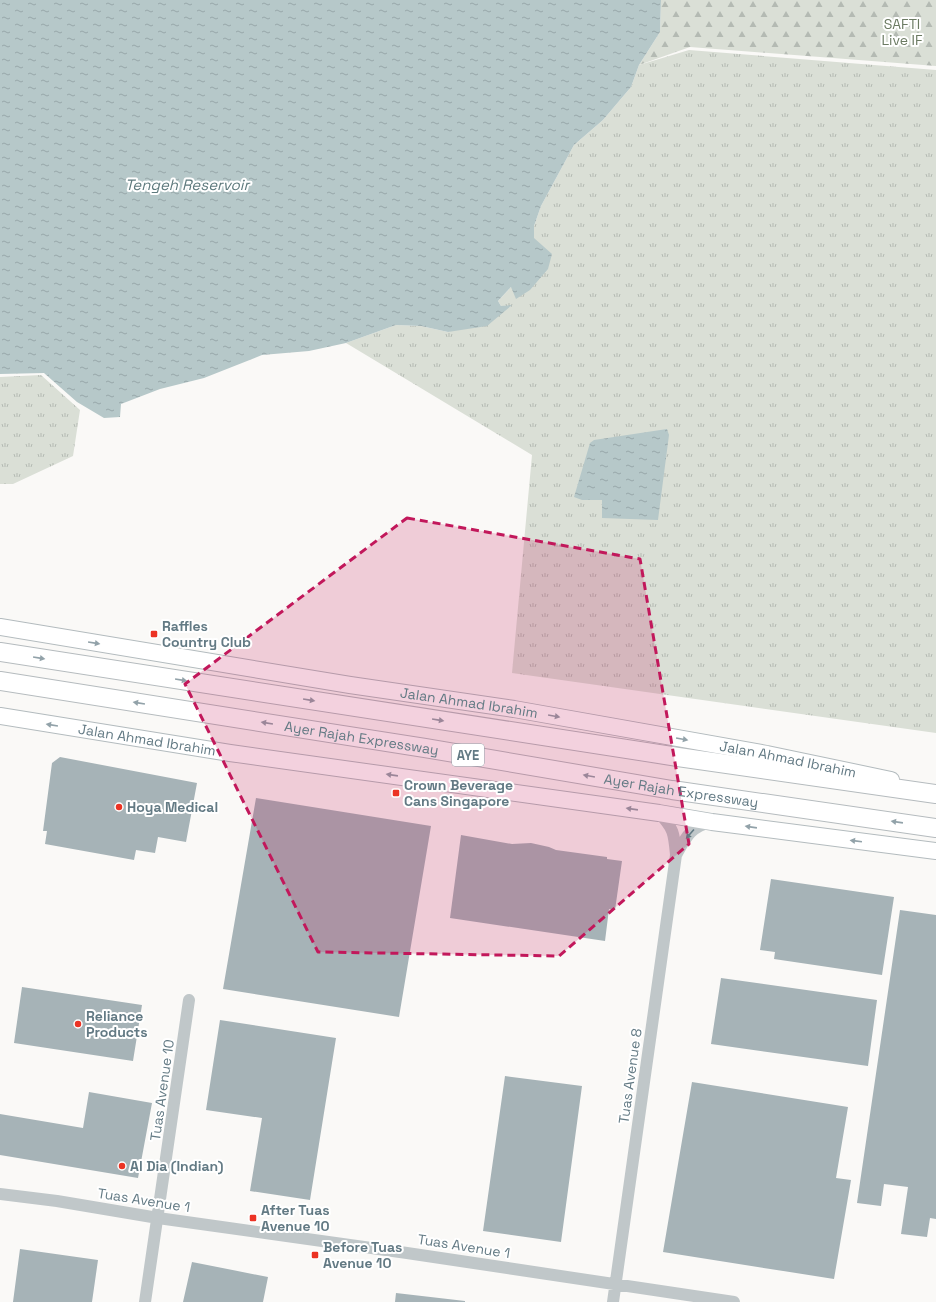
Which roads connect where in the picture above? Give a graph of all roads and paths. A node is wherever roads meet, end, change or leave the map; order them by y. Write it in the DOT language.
graph roads {
  1 [pos="0,627"];
  2 [pos="0,652"];
  3 [pos="0,681"];
  4 [pos="0,716"];
  5 [pos="936,789"];
  6 [pos="936,794"];
  7 [pos="659,813"];
  8 [pos="712,822"];
  9 [pos="936,828"];
  10 [pos="936,852"];
  11 [pos="676,855"];
  12 [pos="190,1000"];
  13 [pos="0,1194"];
  14 [pos="158,1218"];
  15 [pos="616,1284"];
  16 [pos="146,1302"];
  17 [pos="613,1302"];
  18 [pos="734,1302"];
  1 -- 5 [label="main road, Jalan Ahmad Ibrahim, one-way"];
  2 -- 6 [label="highway, Ayer Rajah Expressway / AYE, one-way"];
  9 -- 3 [label="highway, Ayer Rajah Expressway / AYE, one-way"];
  7 -- 4 [label="main road, Jalan Ahmad Ibrahim, one-way"];
  7 -- 8 [label="main road, Jalan Ahmad Ibrahim"];
  7 -- 11 [label="street, Tuas Avenue 8"];
  10 -- 8 [label="main road, Jalan Ahmad Ibrahim, one-way"];
  8 -- 11 [label="street, Tuas Avenue 8, one-way"];
  11 -- 15 [label="street, Tuas Avenue 8"];
  12 -- 14 [label="street, Tuas Avenue 10"];
  13 -- 14 [label="street, Tuas Avenue 1"];
  14 -- 15 [label="street, Tuas Avenue 1"];
  14 -- 16 [label="street, Tuas Avenue 10"];
  15 -- 17 [label="street, Tuas Avenue 8"];
  15 -- 18 [label="street, Tuas Avenue 1"];
}
